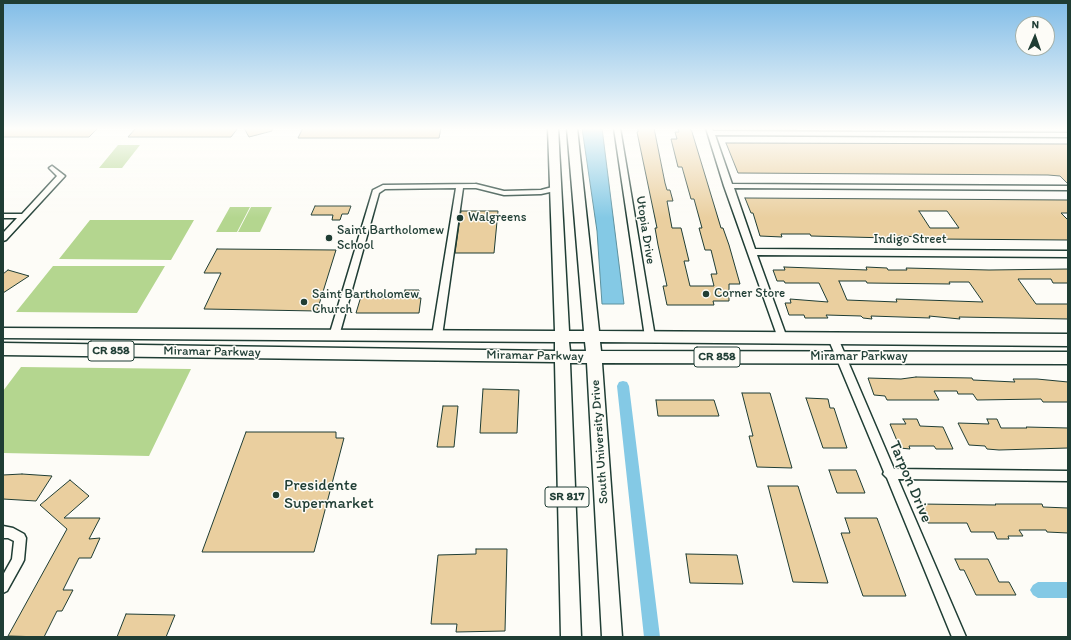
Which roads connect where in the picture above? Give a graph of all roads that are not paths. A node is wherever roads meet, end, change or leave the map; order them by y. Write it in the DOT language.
graph roads {
  1 [pos="554,158"];
  2 [pos="575,158"];
  3 [pos="621,158"];
  4 [pos="718,158"];
  5 [pos="52,168"];
  6 [pos="460,186"];
  7 [pos="728,186"];
  8 [pos="556,188"];
  9 [pos="1068,188"];
  10 [pos="3,216"];
  11 [pos="23,216"];
  12 [pos="3,238"];
  13 [pos="752,252"];
  14 [pos="1068,254"];
  15 [pos="3,333"];
  16 [pos="158,336"];
  17 [pos="242,336"];
  18 [pos="334,336"];
  19 [pos="437,336"];
  20 [pos="562,336"];
  21 [pos="592,336"];
  22 [pos="650,337"];
  23 [pos="782,338"];
  24 [pos="833,338"];
  25 [pos="1068,340"];
  26 [pos="3,349"];
  27 [pos="130,351"];
  28 [pos="219,352"];
  29 [pos="306,353"];
  30 [pos="562,356"];
  31 [pos="594,357"];
  32 [pos="841,357"];
  33 [pos="1068,358"];
  34 [pos="890,474"];
  35 [pos="1068,476"];
  36 [pos="3,532"];
  37 [pos="3,587"];
  38 [pos="571,637"];
  39 [pos="612,637"];
  40 [pos="959,637"];
  1 -- 8 [label="main road, SR 817"];
  2 -- 21 [label="main road, South University Drive / SR 817"];
  3 -- 22 [label="street, Utopia Drive"];
  4 -- 7 [label="street"];
  5 -- 11 [label="street"];
  6 -- 8 [label="street"];
  6 -- 18 [label="street"];
  6 -- 19 [label="street"];
  7 -- 9 [label="street"];
  7 -- 13 [label="street"];
  8 -- 20 [label="main road, SR 817"];
  10 -- 11 [label="street"];
  11 -- 12 [label="street"];
  13 -- 14 [label="street, Indigo Street"];
  13 -- 23 [label="street"];
  15 -- 16 [label="main road, Miramar Parkway / CR 858"];
  16 -- 17 [label="main road, Miramar Parkway / CR 858"];
  16 -- 27 [label="main road"];
  17 -- 18 [label="main road, Miramar Parkway / CR 858"];
  17 -- 28 [label="main road"];
  18 -- 19 [label="main road, Miramar Parkway / CR 858"];
  18 -- 29 [label="main road"];
  19 -- 20 [label="main road, Miramar Parkway / CR 858"];
  20 -- 21 [label="main road, Miramar Parkway / CR 858"];
  20 -- 30 [label="main road, SR 817"];
  21 -- 22 [label="main road, Miramar Parkway / CR 858"];
  21 -- 31 [label="main road, South University Drive / SR 817"];
  22 -- 23 [label="main road, Miramar Parkway / CR 858"];
  23 -- 24 [label="main road, Miramar Parkway / CR 858"];
  24 -- 25 [label="main road, Miramar Parkway / CR 858"];
  24 -- 32 [label="street, Tarpon Drive"];
  26 -- 27 [label="main road, Miramar Parkway / CR 858"];
  27 -- 28 [label="main road, Miramar Parkway / CR 858"];
  28 -- 29 [label="main road, Miramar Parkway / CR 858"];
  29 -- 30 [label="main road, Miramar Parkway / CR 858"];
  30 -- 31 [label="main road, Miramar Parkway / CR 858"];
  30 -- 38 [label="main road, SR 817"];
  31 -- 32 [label="main road, Miramar Parkway / CR 858"];
  31 -- 39 [label="main road, South University Drive / SR 817"];
  32 -- 33 [label="main road, Miramar Parkway / CR 858"];
  32 -- 34 [label="street, Tarpon Drive"];
  34 -- 35 [label="street"];
  34 -- 40 [label="street, Tarpon Drive"];
  36 -- 37 [label="street"];
}
